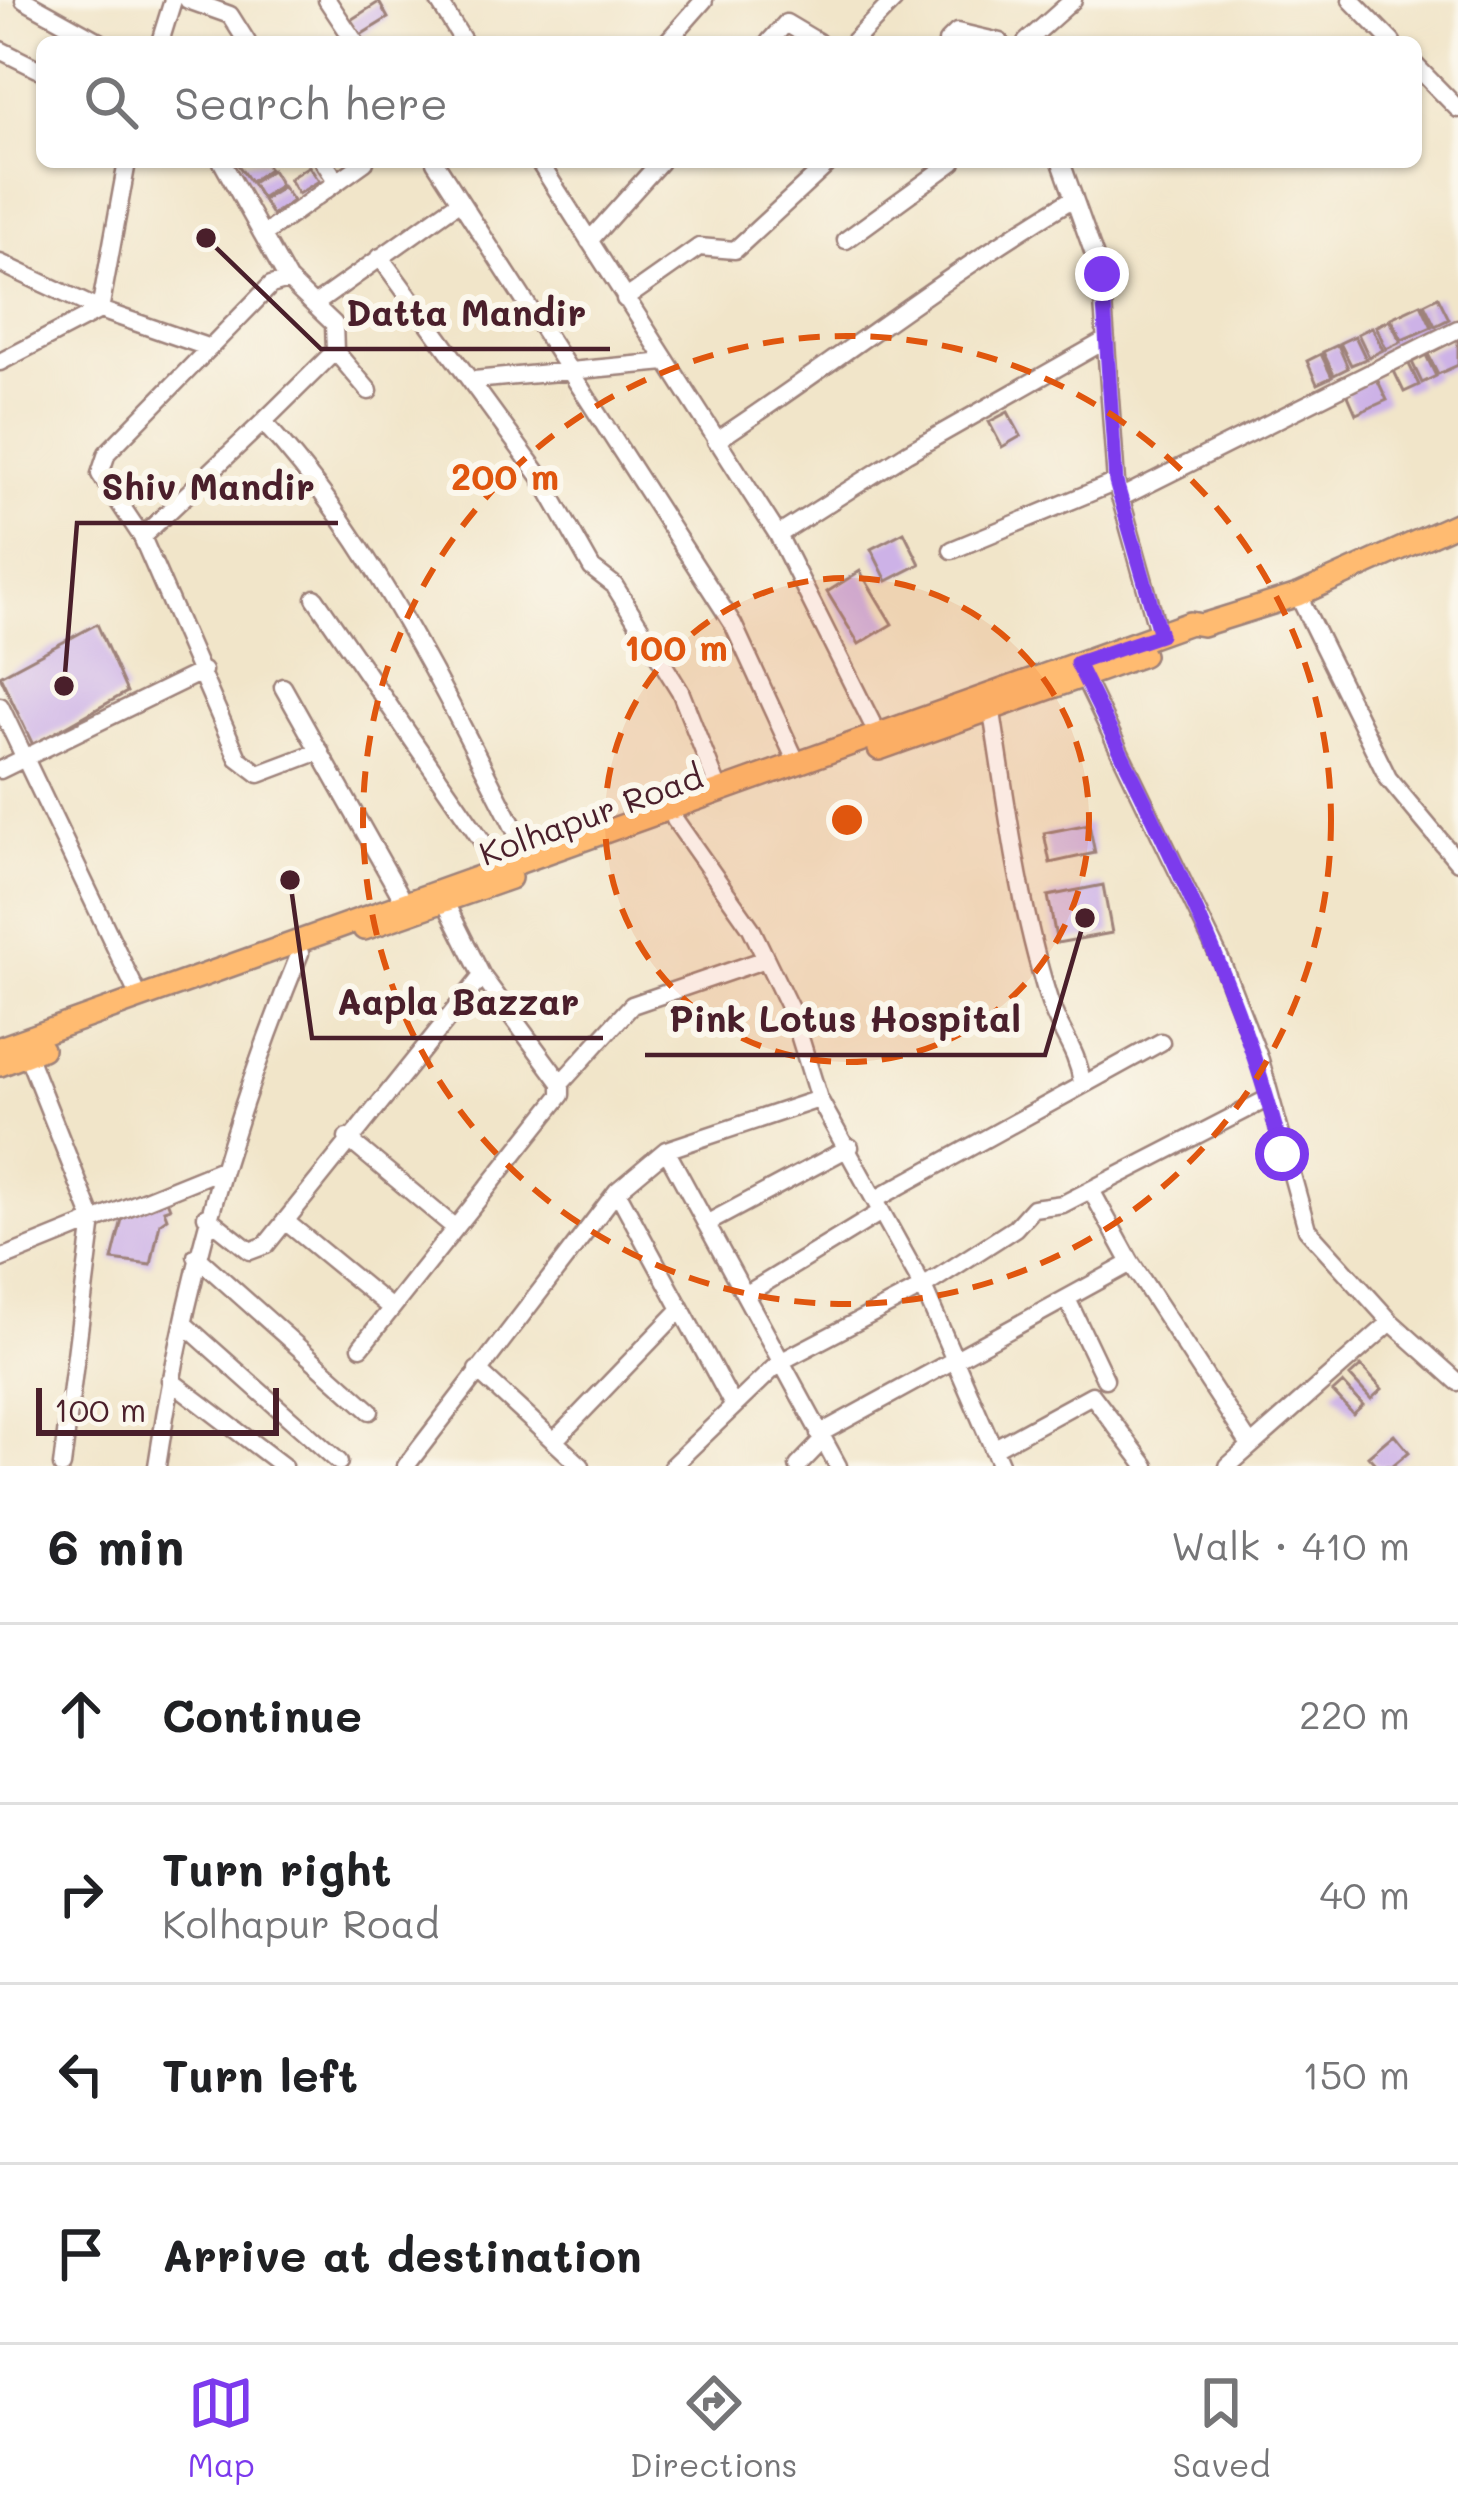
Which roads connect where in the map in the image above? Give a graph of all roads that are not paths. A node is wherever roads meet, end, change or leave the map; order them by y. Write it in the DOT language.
graph roads {
  1 [pos="24,0"];
  2 [pos="173,0"];
  3 [pos="188,0"];
  4 [pos="327,0"];
  5 [pos="438,0"];
  6 [pos="704,0"];
  7 [pos="894,0"];
  8 [pos="1073,0"];
  9 [pos="1351,0"];
  10 [pos="89,36"];
  11 [pos="162,36"];
  12 [pos="243,36"];
  13 [pos="351,36"];
  14 [pos="460,36"];
  15 [pos="672,36"];
  16 [pos="774,36"];
  17 [pos="808,36"];
  18 [pos="859,36"];
  19 [pos="1033,36"];
  20 [pos="1386,36"];
  21 [pos="0,50"];
  22 [pos="36,67"];
  23 [pos="1422,72"];
  24 [pos="1458,109"];
  25 [pos="126,168"];
  26 [pos="226,168"];
  27 [pos="328,168"];
  28 [pos="356,168"];
  29 [pos="439,168"];
  30 [pos="550,168"];
  31 [pos="655,168"];
  32 [pos="824,168"];
  33 [pos="945,168"];
  34 [pos="1063,168"];
  35 [pos="337,182"];
  36 [pos="1074,198"];
  37 [pos="460,201"];
  38 [pos="263,235"];
  39 [pos="846,240"];
  40 [pos="589,242"];
  41 [pos="380,257"];
  42 [pos="0,263"];
  43 [pos="288,280"];
  44 [pos="625,299"];
  45 [pos="314,305"];
  46 [pos="100,310"];
  47 [pos="1458,329"];
  48 [pos="1106,340"];
  49 [pos="210,348"];
  50 [pos="335,351"];
  51 [pos="0,362"];
  52 [pos="666,362"];
  53 [pos="569,371"];
  54 [pos="474,380"];
  55 [pos="369,391"];
  56 [pos="263,422"];
  57 [pos="716,441"];
  58 [pos="1118,490"];
  59 [pos="1458,523"];
  60 [pos="778,535"];
  61 [pos="142,537"];
  62 [pos="952,550"];
  63 [pos="1298,595"];
  64 [pos="315,598"];
  65 [pos="1202,626"];
  66 [pos="1160,635"];
  67 [pos="1080,670"];
  68 [pos="203,671"];
  69 [pos="284,687"];
  70 [pos="0,706"];
  71 [pos="992,712"];
  72 [pos="878,735"];
  73 [pos="320,752"];
  74 [pos="28,756"];
  75 [pos="797,763"];
  76 [pos="0,770"];
  77 [pos="719,790"];
  78 [pos="674,820"];
  79 [pos="530,857"];
  80 [pos="1458,862"];
  81 [pos="500,867"];
  82 [pos="442,896"];
  83 [pos="403,900"];
  84 [pos="299,953"];
  85 [pos="766,959"];
  86 [pos="482,976"];
  87 [pos="139,997"];
  88 [pos="1161,1042"];
  89 [pos="0,1048"];
  90 [pos="27,1054"];
  91 [pos="0,1065"];
  92 [pos="1082,1082"];
  93 [pos="562,1083"];
  94 [pos="1269,1098"];
  95 [pos="820,1099"];
  96 [pos="347,1138"];
  97 [pos="850,1148"];
  98 [pos="667,1150"];
  99 [pos="222,1169"];
  100 [pos="1091,1190"];
  101 [pos="617,1191"];
  102 [pos="879,1205"];
  103 [pos="206,1216"];
  104 [pos="93,1220"];
  105 [pos="285,1221"];
  106 [pos="706,1224"];
  107 [pos="454,1227"];
  108 [pos="196,1256"];
  109 [pos="0,1259"];
  110 [pos="1131,1263"];
  111 [pos="923,1287"];
  112 [pos="745,1295"];
  113 [pos="1067,1299"];
  114 [pos="391,1308"];
  115 [pos="681,1309"];
  116 [pos="1391,1322"];
  117 [pos="184,1324"];
  118 [pos="361,1347"];
  119 [pos="957,1360"];
  120 [pos="780,1362"];
  121 [pos="477,1370"];
  122 [pos="1105,1379"];
  123 [pos="170,1380"];
  124 [pos="1458,1382"];
  125 [pos="733,1403"];
  126 [pos="370,1412"];
  127 [pos="821,1437"];
  128 [pos="555,1440"];
  129 [pos="1250,1445"];
  130 [pos="997,1458"];
  131 [pos="339,1462"];
  132 [pos="414,1463"];
  133 [pos="62,1466"];
  134 [pos="157,1466"];
  135 [pos="284,1466"];
  136 [pos="581,1466"];
  137 [pos="672,1466"];
  138 [pos="798,1466"];
  139 [pos="838,1466"];
  140 [pos="1146,1466"];
  141 [pos="1228,1466"];
  1 -- 10 [label="street"];
  2 -- 11 [label="street"];
  3 -- 12 [label="street"];
  4 -- 13 [label="street"];
  5 -- 14 [label="street"];
  6 -- 15 [label="street"];
  7 -- 18 [label="street"];
  8 -- 19 [label="street"];
  9 -- 20 [label="street"];
  16 -- 17 [label="street"];
  21 -- 22 [label="street"];
  23 -- 24 [label="street"];
  25 -- 46 [label="street"];
  26 -- 38 [label="street"];
  27 -- 35 [label="street"];
  28 -- 35 [label="street"];
  29 -- 37 [label="street"];
  30 -- 40 [label="street"];
  31 -- 40 [label="street"];
  32 -- 44 [label="street"];
  33 -- 39 [label="street"];
  34 -- 36 [label="street"];
  35 -- 38 [label="street"];
  36 -- 48 [label="street"];
  36 -- 57 [label="street"];
  37 -- 41 [label="street"];
  37 -- 53 [label="street"];
  38 -- 43 [label="street"];
  40 -- 44 [label="street"];
  41 -- 45 [label="street"];
  41 -- 54 [label="street"];
  42 -- 46 [label="street"];
  43 -- 45 [label="street"];
  43 -- 49 [label="street"];
  44 -- 52 [label="street"];
  45 -- 50 [label="street"];
  46 -- 49 [label="street"];
  46 -- 51 [label="street"];
  47 -- 58 [label="street"];
  48 -- 58 [label="street"];
  48 -- 60 [label="street"];
  49 -- 61 [label="street"];
  50 -- 55 [label="street"];
  50 -- 56 [label="street"];
  52 -- 53 [label="street"];
  52 -- 57 [label="street"];
  53 -- 54 [label="street"];
  53 -- 75 [label="street"];
  54 -- 77 [label="street"];
  56 -- 61 [label="street"];
  56 -- 79 [label="street"];
  57 -- 60 [label="street"];
  58 -- 62 [label="street"];
  58 -- 66 [label="street"];
  59 -- 63 [label="main road, Kolhapur Road"];
  60 -- 72 [label="street"];
  61 -- 68 [label="street"];
  63 -- 65 [label="main road, Kolhapur Road"];
  63 -- 80 [label="street"];
  64 -- 81 [label="street"];
  65 -- 66 [label="main road, Kolhapur Road"];
  65 -- 67 [label="main road, Kolhapur Road"];
  66 -- 67 [label="main road, Kolhapur Road"];
  67 -- 71 [label="main road, Kolhapur Road"];
  67 -- 72 [label="main road, Kolhapur Road"];
  67 -- 94 [label="street"];
  68 -- 73 [label="street"];
  68 -- 74 [label="street"];
  69 -- 73 [label="street"];
  70 -- 74 [label="street"];
  71 -- 78 [label="main road, Kolhapur Road"];
  71 -- 92 [label="street"];
  72 -- 75 [label="main road, Kolhapur Road"];
  73 -- 83 [label="street"];
  74 -- 76 [label="street"];
  74 -- 87 [label="street"];
  75 -- 77 [label="main road, Kolhapur Road"];
  77 -- 79 [label="main road, Kolhapur Road"];
  78 -- 82 [label="main road, Kolhapur Road"];
  78 -- 85 [label="street"];
  79 -- 81 [label="main road, Kolhapur Road"];
  81 -- 82 [label="main road, Kolhapur Road"];
  82 -- 83 [label="main road, Kolhapur Road"];
  82 -- 84 [label="main road, Kolhapur Road"];
  82 -- 86 [label="street"];
  83 -- 87 [label="main road, Kolhapur Road"];
  84 -- 90 [label="main road, Kolhapur Road"];
  84 -- 99 [label="street"];
  85 -- 93 [label="street"];
  85 -- 95 [label="street"];
  86 -- 93 [label="street"];
  86 -- 96 [label="street"];
  87 -- 89 [label="main road, Kolhapur Road"];
  88 -- 92 [label="street"];
  90 -- 91 [label="main road, Kolhapur Road"];
  90 -- 104 [label="street"];
  92 -- 102 [label="street"];
  93 -- 107 [label="street"];
  94 -- 100 [label="street"];
  94 -- 116 [label="street"];
  95 -- 97 [label="street"];
  95 -- 98 [label="street"];
  96 -- 105 [label="street"];
  96 -- 107 [label="street"];
  97 -- 102 [label="street"];
  97 -- 106 [label="street"];
  98 -- 101 [label="street"];
  98 -- 106 [label="street"];
  99 -- 103 [label="street"];
  99 -- 104 [label="street"];
  100 -- 110 [label="street"];
  100 -- 111 [label="street"];
  101 -- 115 [label="street"];
  101 -- 121 [label="street"];
  102 -- 111 [label="street"];
  102 -- 112 [label="street"];
  103 -- 105 [label="street"];
  103 -- 108 [label="street"];
  104 -- 109 [label="street"];
  104 -- 133 [label="street"];
  105 -- 114 [label="street"];
  106 -- 112 [label="street"];
  107 -- 114 [label="street"];
  108 -- 117 [label="street"];
  108 -- 126 [label="street"];
  110 -- 113 [label="street"];
  110 -- 129 [label="street"];
  111 -- 119 [label="street"];
  111 -- 120 [label="street"];
  112 -- 120 [label="street"];
  113 -- 119 [label="street"];
  113 -- 122 [label="street"];
  114 -- 118 [label="street"];
  115 -- 125 [label="street"];
  115 -- 128 [label="street"];
  116 -- 124 [label="street"];
  116 -- 129 [label="street"];
  117 -- 123 [label="street"];
  117 -- 131 [label="street"];
  119 -- 127 [label="street"];
  119 -- 130 [label="street"];
  120 -- 125 [label="street"];
  120 -- 127 [label="street"];
  121 -- 128 [label="street"];
  121 -- 132 [label="street"];
  123 -- 134 [label="street"];
  123 -- 135 [label="street"];
  125 -- 137 [label="street"];
  127 -- 138 [label="street"];
  127 -- 139 [label="street"];
  128 -- 136 [label="street"];
  129 -- 141 [label="street"];
  130 -- 140 [label="street"];
}
